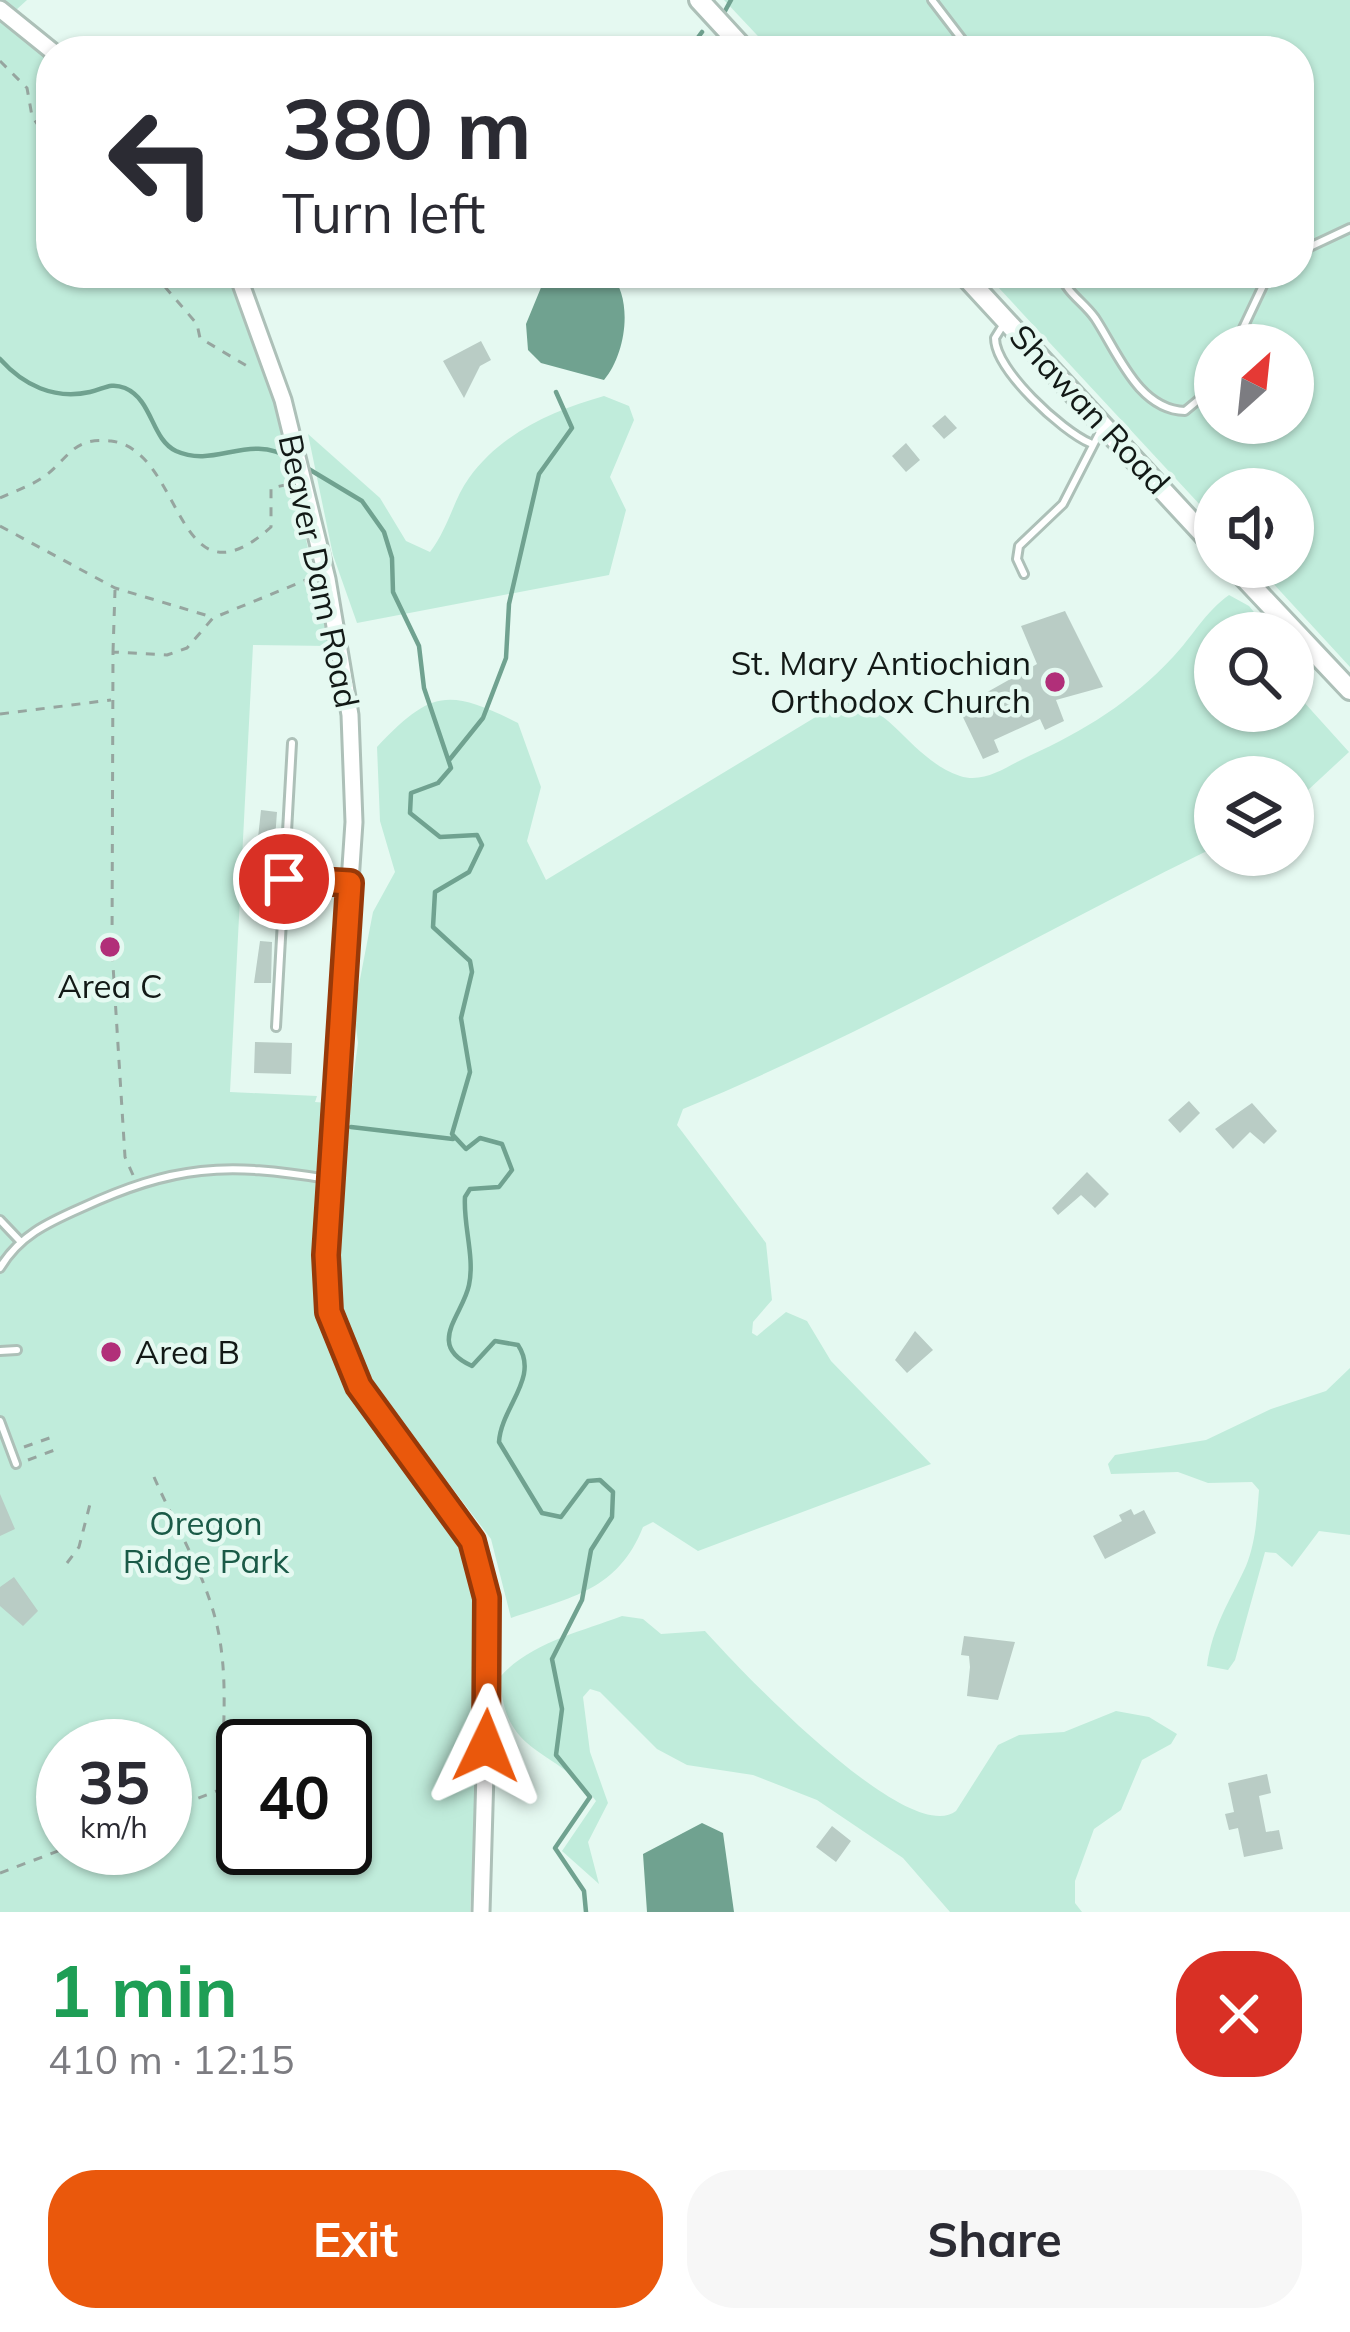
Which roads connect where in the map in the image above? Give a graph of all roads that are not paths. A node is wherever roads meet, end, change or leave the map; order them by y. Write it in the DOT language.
graph roads {
  1 [pos="699,0"];
  2 [pos="932,0"];
  3 [pos="0,9"];
  4 [pos="732,36"];
  5 [pos="960,36"];
  6 [pos="36,38"];
  7 [pos="1350,228"];
  8 [pos="1314,245"];
  9 [pos="243,288"];
  10 [pos="977,288"];
  11 [pos="1066,288"];
  12 [pos="1262,288"];
  13 [pos="1008,320"];
  14 [pos="1245,324"];
  15 [pos="1194,404"];
  16 [pos="1106,423"];
  17 [pos="1090,443"];
  18 [pos="1194,523"];
  19 [pos="1024,574"];
  20 [pos="1254,588"];
  21 [pos="1350,690"];
  22 [pos="292,742"];
  23 [pos="284,879"];
  24 [pos="350,883"];
  25 [pos="276,1027"];
  26 [pos="330,1180"];
  27 [pos="0,1220"];
  28 [pos="20,1241"];
  29 [pos="0,1268"];
  30 [pos="17,1350"];
  31 [pos="0,1351"];
  32 [pos="0,1421"];
  33 [pos="16,1464"];
  34 [pos="481,1912"];
  1 -- 4 [label="main road"];
  2 -- 5 [label="lane"];
  3 -- 6 [label="street"];
  7 -- 8 [label="lane"];
  9 -- 24 [label="street, Beaver Dam Road"];
  10 -- 13 [label="main road, Shawan Road"];
  11 -- 15 [label="lane"];
  12 -- 14 [label="lane"];
  13 -- 16 [label="main road, Shawan Road"];
  13 -- 17 [label="lane"];
  16 -- 17 [label="lane"];
  16 -- 18 [label="main road, Shawan Road"];
  17 -- 19 [label="lane"];
  20 -- 21 [label="main road"];
  22 -- 23 [label="lane"];
  23 -- 24 [label="lane"];
  23 -- 25 [label="lane"];
  24 -- 26 [label="street, Beaver Dam Road"];
  26 -- 28 [label="lane"];
  26 -- 34 [label="street, Beaver Dam Road"];
  27 -- 28 [label="lane"];
  28 -- 29 [label="lane"];
  30 -- 31 [label="lane"];
  32 -- 33 [label="lane"];
}
